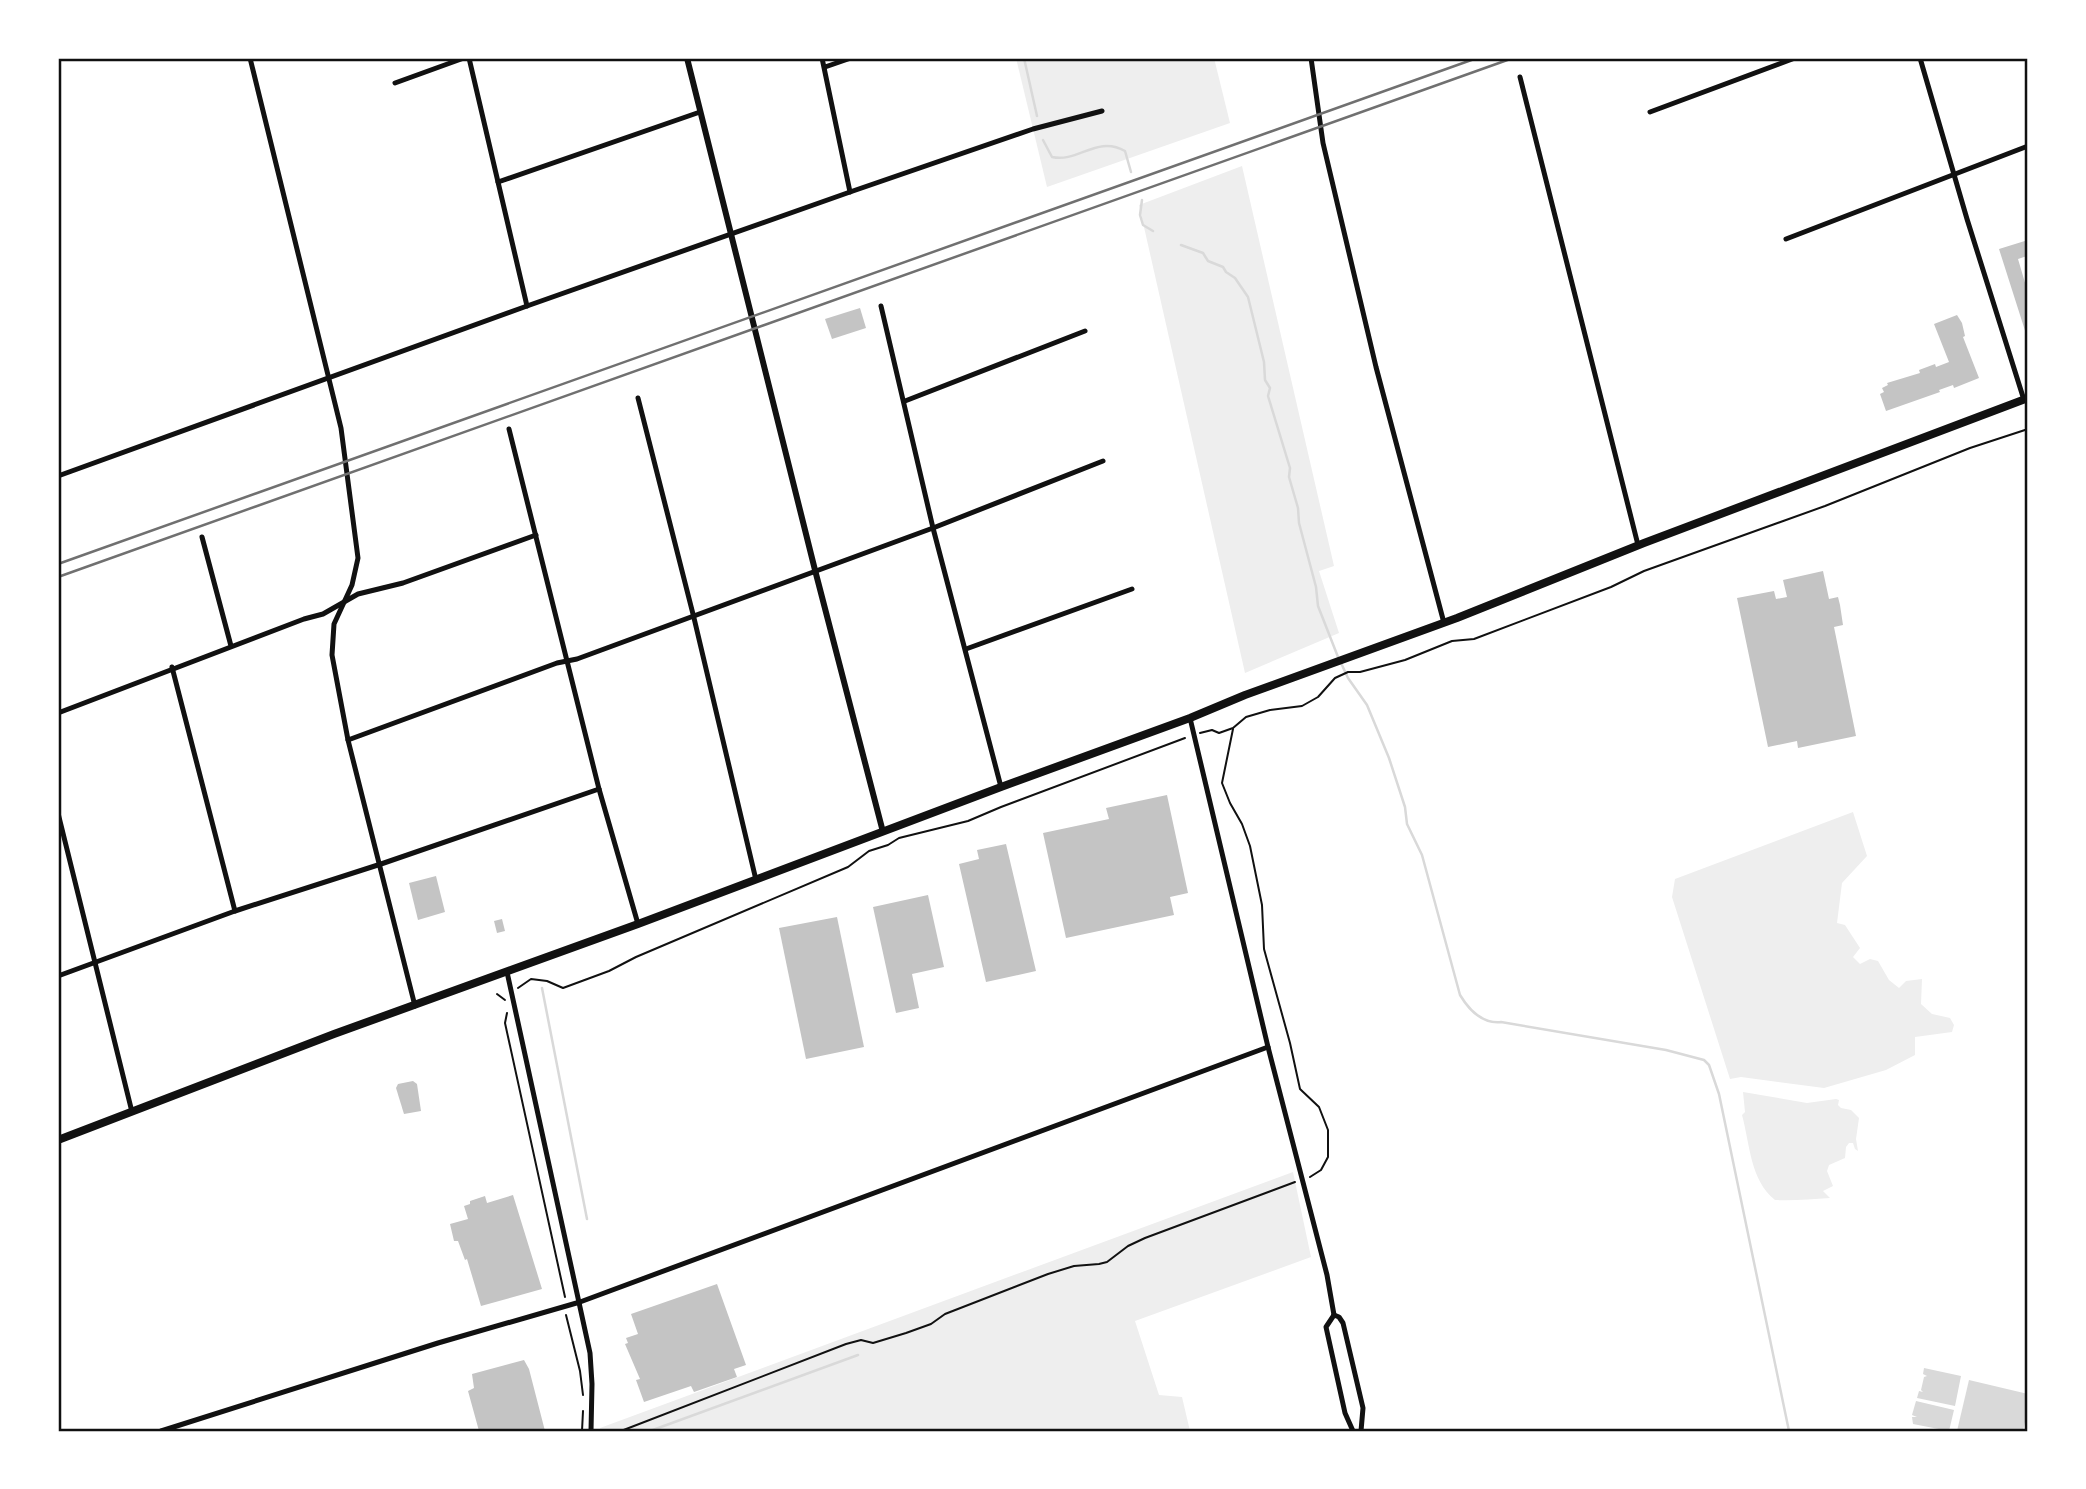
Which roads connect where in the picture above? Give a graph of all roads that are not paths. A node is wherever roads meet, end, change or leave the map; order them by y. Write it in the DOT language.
graph roads {
  1 [pos="250,58"];
  2 [pos="464,58"];
  3 [pos="469,58"];
  4 [pos="688,58"];
  5 [pos="822,58"];
  6 [pos="851,58"];
  7 [pos="1311,58"];
  8 [pos="1795,58"];
  9 [pos="1920,58"];
  10 [pos="825,67"];
  11 [pos="1520,77"];
  12 [pos="395,83"];
  13 [pos="1101,111"];
  14 [pos="700,112"];
  15 [pos="1650,112"];
  16 [pos="2028,146"];
  17 [pos="1954,173"];
  18 [pos="498,182"];
  19 [pos="850,192"];
  20 [pos="731,235"];
  21 [pos="1786,239"];
  22 [pos="527,306"];
  23 [pos="881,306"];
  24 [pos="1085,331"];
  25 [pos="330,378"];
  26 [pos="638,398"];
  27 [pos="2026,399"];
  28 [pos="905,401"];
  29 [pos="509,429"];
  30 [pos="1103,461"];
  31 [pos="58,476"];
  32 [pos="933,528"];
  33 [pos="536,535"];
  34 [pos="202,537"];
  35 [pos="1638,545"];
  36 [pos="815,570"];
  37 [pos="1132,589"];
  38 [pos="344,601"];
  39 [pos="694,618"];
  40 [pos="1444,623"];
  41 [pos="231,646"];
  42 [pos="966,649"];
  43 [pos="568,661"];
  44 [pos="173,667"];
  45 [pos="58,713"];
  46 [pos="1190,718"];
  47 [pos="348,740"];
  48 [pos="1002,787"];
  49 [pos="599,789"];
  50 [pos="58,813"];
  51 [pos="883,832"];
  52 [pos="381,864"];
  53 [pos="756,880"];
  54 [pos="235,911"];
  55 [pos="638,924"];
  56 [pos="94,962"];
  57 [pos="508,972"];
  58 [pos="58,976"];
  59 [pos="415,1006"];
  60 [pos="1268,1047"];
  61 [pos="132,1112"];
  62 [pos="58,1140"];
  63 [pos="580,1302"];
  64 [pos="1334,1315"];
  65 [pos="161,1431"];
  66 [pos="591,1431"];
  67 [pos="1353,1431"];
  68 [pos="1361,1431"];
  1 -- 25 [label="street"];
  2 -- 12 [label="street"];
  3 -- 18 [label="street"];
  4 -- 14 [label="street"];
  5 -- 10 [label="street"];
  6 -- 10 [label="street"];
  7 -- 40 [label="street"];
  8 -- 15 [label="street"];
  9 -- 17 [label="street"];
  10 -- 19 [label="street"];
  11 -- 35 [label="street"];
  13 -- 19 [label="street"];
  14 -- 18 [label="street"];
  14 -- 20 [label="street"];
  16 -- 17 [label="street"];
  17 -- 21 [label="street"];
  17 -- 27 [label="street"];
  18 -- 22 [label="street"];
  19 -- 20 [label="street"];
  20 -- 22 [label="street"];
  20 -- 36 [label="street"];
  22 -- 25 [label="street"];
  23 -- 28 [label="street"];
  24 -- 28 [label="street"];
  25 -- 31 [label="street"];
  25 -- 38 [label="street"];
  26 -- 39 [label="street"];
  27 -- 35 [label="main road"];
  28 -- 32 [label="street"];
  29 -- 33 [label="street"];
  30 -- 32 [label="street"];
  32 -- 36 [label="street"];
  32 -- 42 [label="street"];
  33 -- 38 [label="street"];
  33 -- 43 [label="street"];
  34 -- 41 [label="street"];
  35 -- 40 [label="main road"];
  36 -- 39 [label="street"];
  36 -- 51 [label="street"];
  37 -- 42 [label="street"];
  38 -- 41 [label="street"];
  38 -- 47 [label="street"];
  39 -- 43 [label="street"];
  39 -- 53 [label="street"];
  40 -- 46 [label="main road"];
  41 -- 44 [label="street"];
  42 -- 48 [label="street"];
  43 -- 47 [label="street"];
  43 -- 49 [label="street"];
  44 -- 45 [label="street"];
  44 -- 54 [label="street"];
  46 -- 48 [label="main road"];
  46 -- 60 [label="street"];
  47 -- 52 [label="street"];
  48 -- 51 [label="main road"];
  49 -- 52 [label="street"];
  49 -- 55 [label="street"];
  50 -- 56 [label="street"];
  51 -- 53 [label="main road"];
  52 -- 54 [label="street"];
  52 -- 59 [label="street"];
  53 -- 55 [label="main road"];
  54 -- 56 [label="street"];
  55 -- 57 [label="main road"];
  56 -- 58 [label="street"];
  56 -- 61 [label="street"];
  57 -- 59 [label="main road"];
  57 -- 63 [label="street"];
  59 -- 61 [label="main road"];
  60 -- 63 [label="street"];
  60 -- 64 [label="street"];
  61 -- 62 [label="main road"];
  63 -- 65 [label="street"];
  63 -- 66 [label="street"];
  64 -- 67 [label="street"];
  64 -- 68 [label="street"];
}
